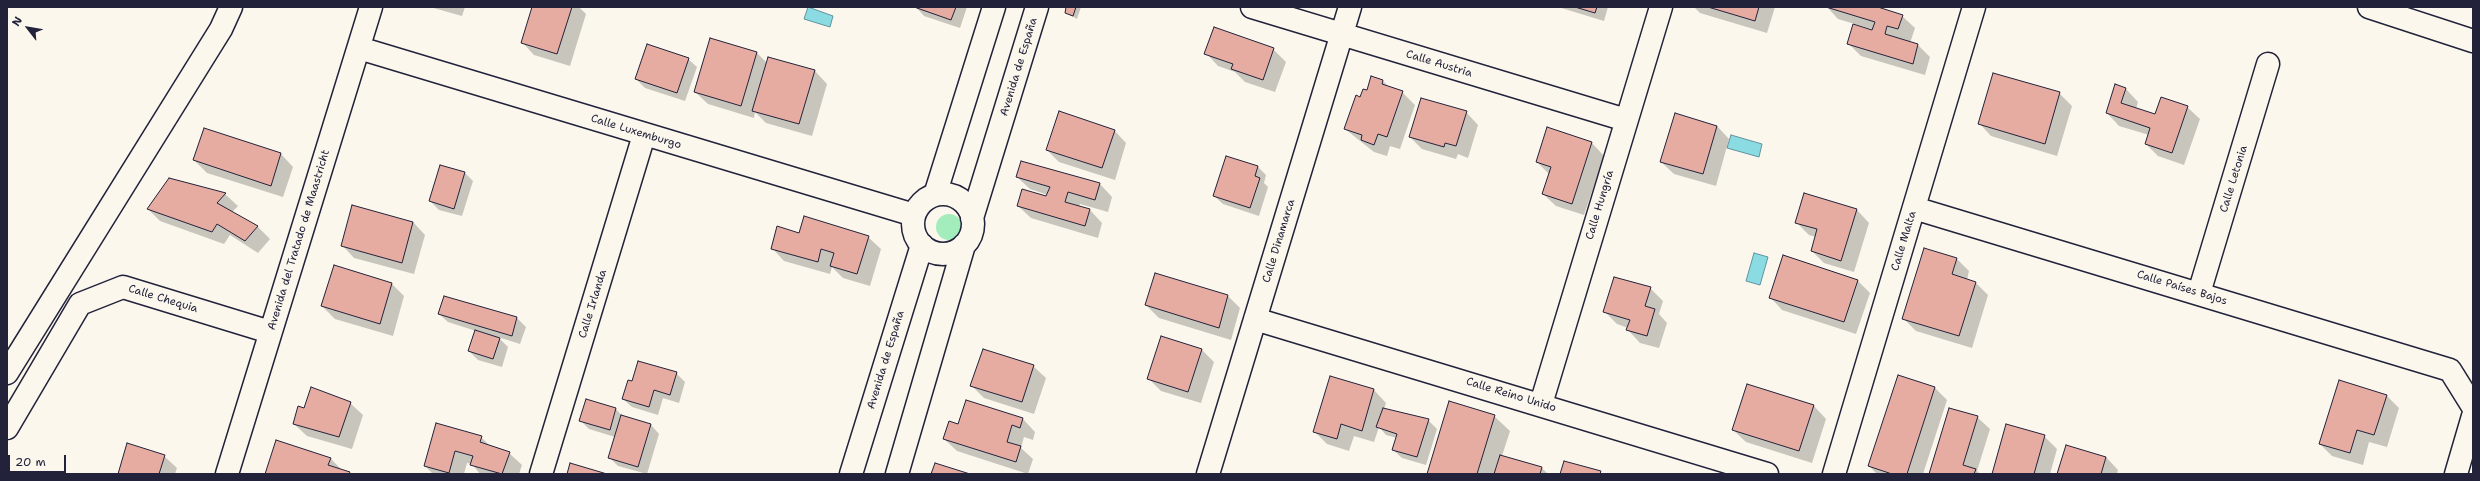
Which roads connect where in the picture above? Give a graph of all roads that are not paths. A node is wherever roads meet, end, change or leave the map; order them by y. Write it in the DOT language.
graph roads {
  1 [pos="231,7"];
  2 [pos="371,7"];
  3 [pos="994,7"];
  4 [pos="1037,7"];
  5 [pos="1252,7"];
  6 [pos="1350,7"];
  7 [pos="1661,7"];
  8 [pos="1974,7"];
  9 [pos="2369,7"];
  10 [pos="1342,34"];
  11 [pos="2473,41"];
  12 [pos="359,48"];
  13 [pos="2268,64"];
  14 [pos="1626,120"];
  15 [pos="644,135"];
  16 [pos="936,195"];
  17 [pos="1914,208"];
  18 [pos="914,215"];
  19 [pos="972,218"];
  20 [pos="964,245"];
  21 [pos="922,246"];
  22 [pos="2199,293"];
  23 [pos="1255,319"];
  24 [pos="270,332"];
  25 [pos="7,373"];
  26 [pos="1540,404"];
  27 [pos="2473,407"];
  28 [pos="2473,416"];
  29 [pos="7,428"];
  30 [pos="227,474"];
  31 [pos="541,474"];
  32 [pos="851,474"];
  33 [pos="897,474"];
  34 [pos="1208,474"];
  35 [pos="1767,474"];
  36 [pos="1834,474"];
  37 [pos="2456,474"];
  1 -- 25 [label="street"];
  2 -- 12 [label="street, Avenida del Tratado de Maastricht"];
  3 -- 16 [label="street"];
  4 -- 19 [label="street, Avenida de España"];
  5 -- 10 [label="street, Calle Austria"];
  6 -- 10 [label="street, Calle Dinamarca"];
  7 -- 14 [label="street, Calle Hungría"];
  8 -- 17 [label="street, Calle Malta"];
  9 -- 11 [label="street"];
  10 -- 14 [label="street, Calle Austria"];
  10 -- 23 [label="street, Calle Dinamarca"];
  12 -- 15 [label="street, Calle Luxemburgo"];
  12 -- 24 [label="street, Avenida del Tratado de Maastricht"];
  13 -- 22 [label="street, Calle Letonia"];
  14 -- 26 [label="street, Calle Hungría"];
  15 -- 18 [label="street, Calle Luxemburgo"];
  15 -- 31 [label="street, Calle Irlanda"];
  16 -- 18 [label="street"];
  16 -- 19 [label="street"];
  17 -- 22 [label="street, Calle Países Bajos"];
  17 -- 36 [label="street, Calle Malta"];
  18 -- 21 [label="street"];
  19 -- 20 [label="street"];
  20 -- 21 [label="street"];
  20 -- 33 [label="street"];
  21 -- 32 [label="street, Avenida de España"];
  22 -- 27 [label="street, Calle Países Bajos"];
  23 -- 26 [label="street, Calle Reino Unido"];
  23 -- 34 [label="street, Calle Dinamarca"];
  24 -- 29 [label="street, Calle Chequia"];
  24 -- 30 [label="street, Avenida del Tratado de Maastricht"];
  26 -- 35 [label="street, Calle Reino Unido"];
  28 -- 37 [label="street"];
}
